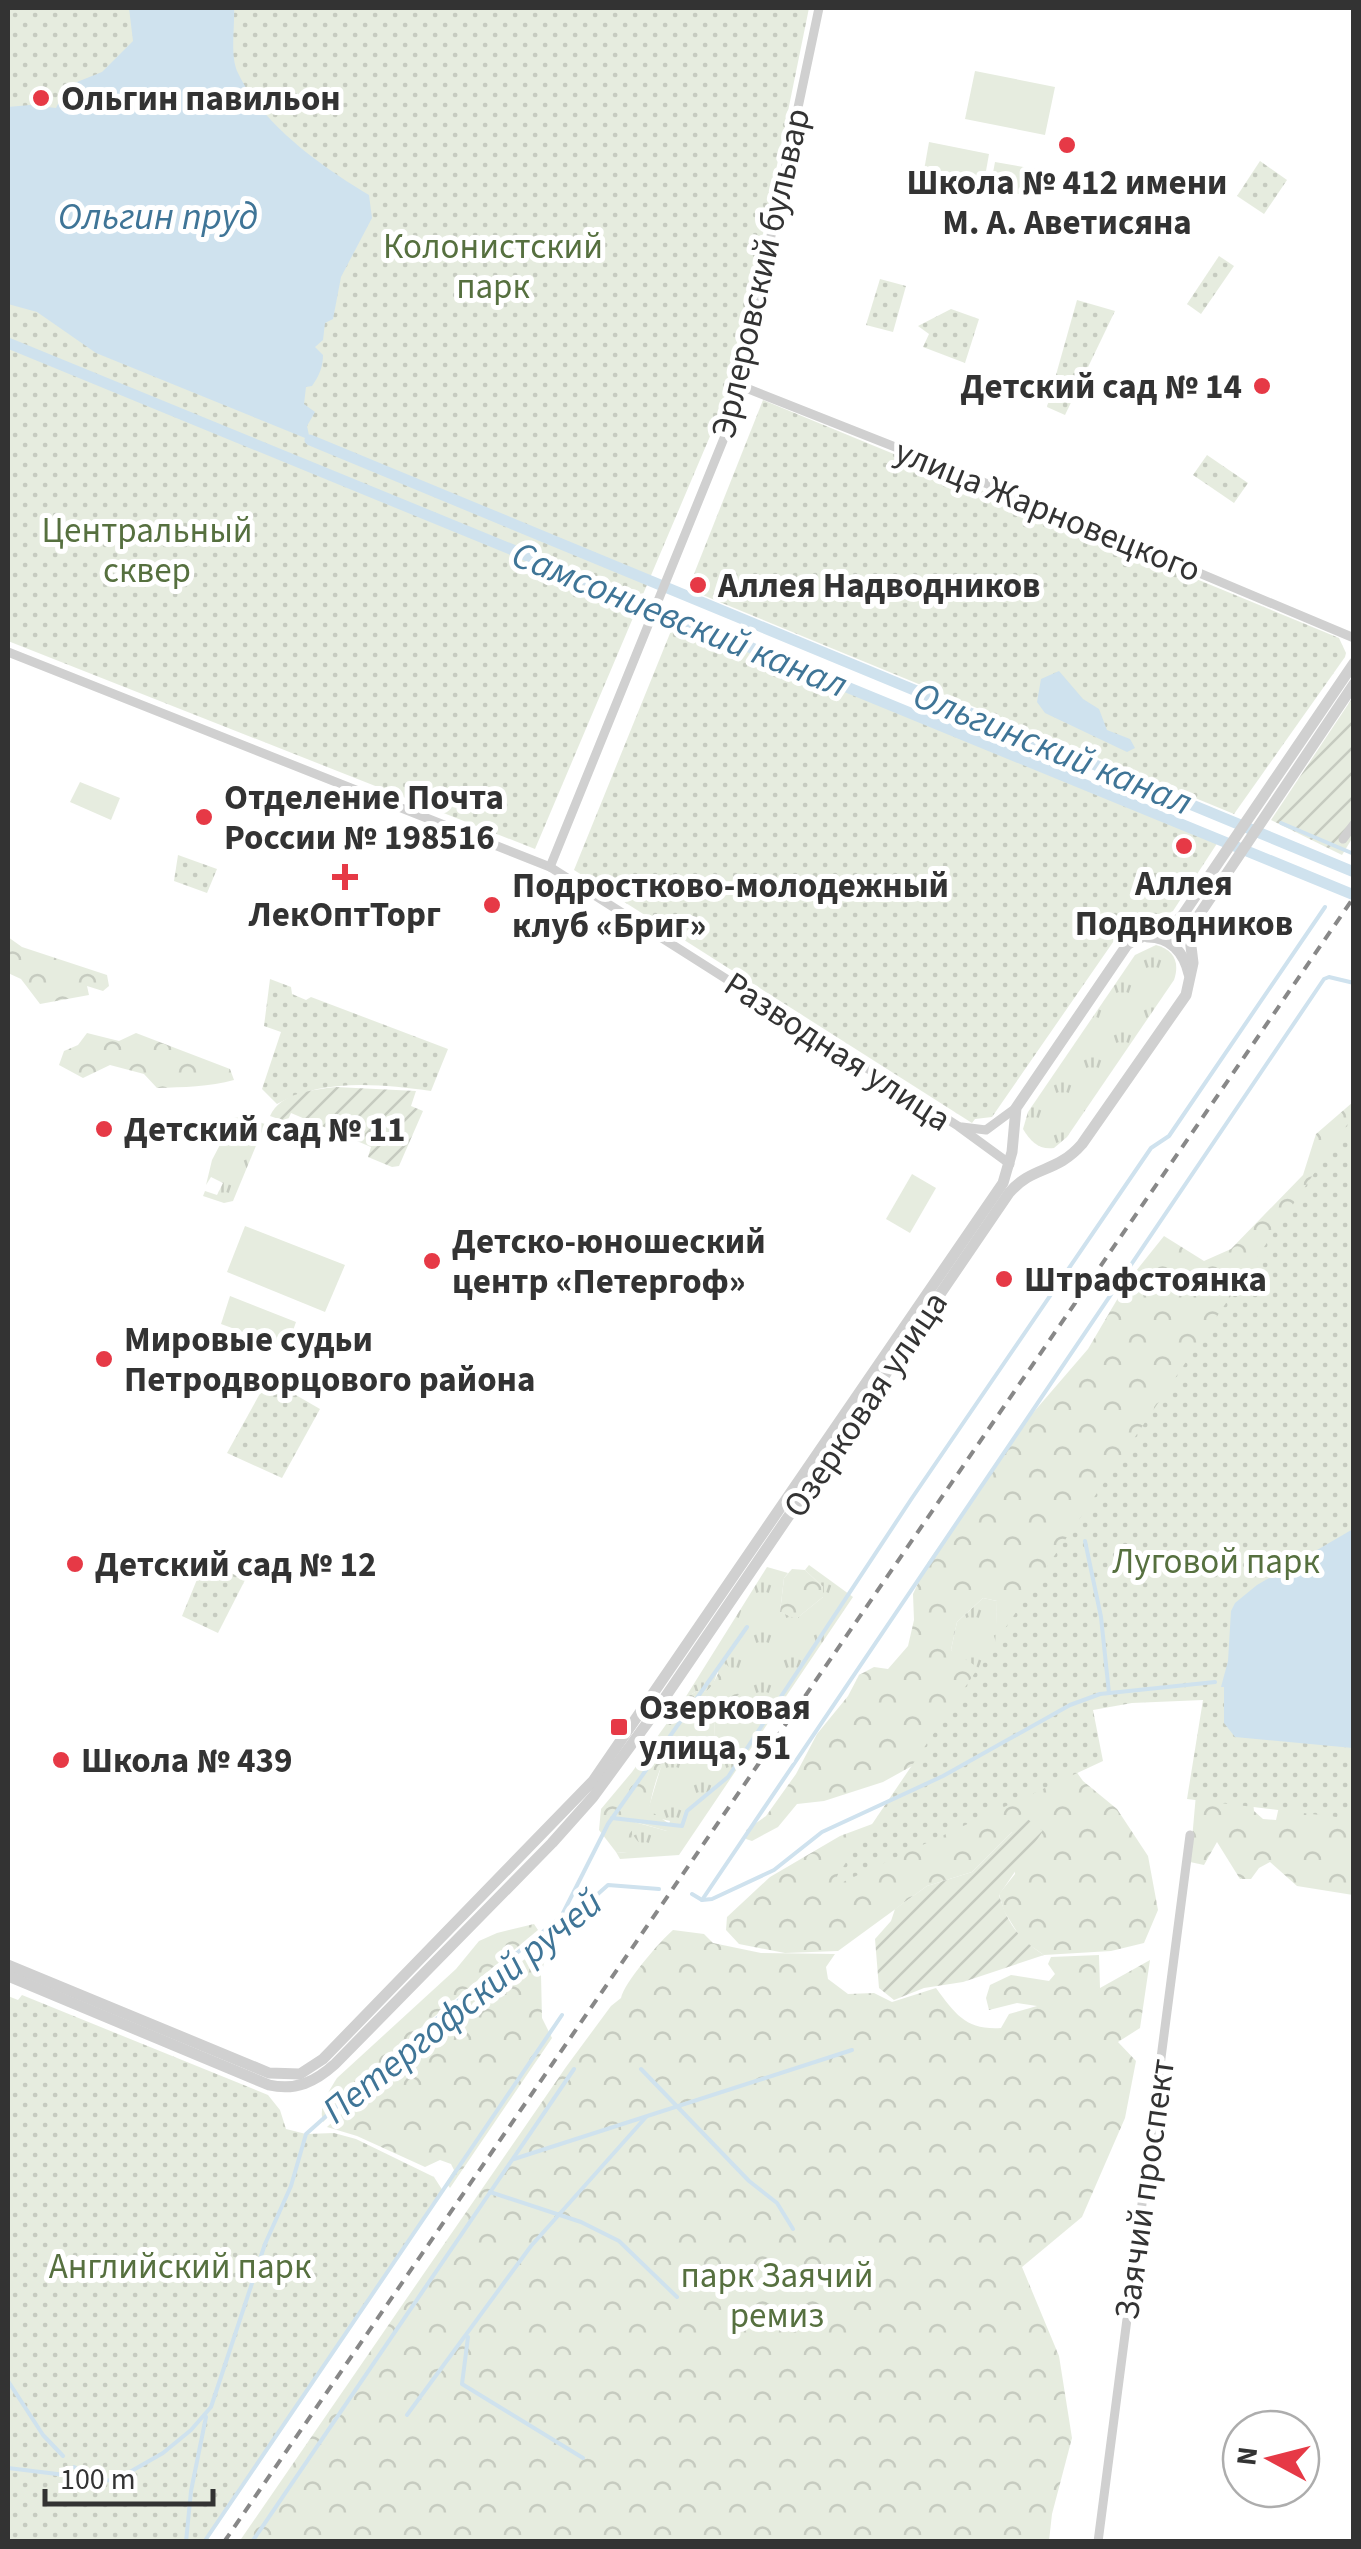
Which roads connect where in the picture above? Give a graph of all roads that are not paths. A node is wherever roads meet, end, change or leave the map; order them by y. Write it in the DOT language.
graph roads {
  1 [pos="818,8"];
  2 [pos="741,386"];
  3 [pos="1354,638"];
  4 [pos="8,652"];
  5 [pos="1354,663"];
  6 [pos="1354,684"];
  7 [pos="1258,816"];
  8 [pos="1354,824"];
  9 [pos="1343,839"];
  10 [pos="1226,862"];
  11 [pos="550,866"];
  12 [pos="1138,938"];
  13 [pos="1190,983"];
  14 [pos="1016,1108"];
  15 [pos="958,1126"];
  16 [pos="1010,1164"];
  17 [pos="1026,1175"];
  18 [pos="1190,1836"];
  19 [pos="8,1965"];
  20 [pos="8,1976"];
  21 [pos="301,2080"];
  22 [pos="1098,2542"];
  1 -- 2 [label="street, Эрлеровский бульвар"];
  2 -- 3 [label="street, улица Жарновецкого"];
  2 -- 11 [label="street, Эрлеровский бульвар"];
  4 -- 11 [label="street, Разводная улица"];
  5 -- 7 [label="street, Озерковая улица"];
  6 -- 7 [label="street, Озерковая улица"];
  7 -- 10 [label="street, Озерковая улица"];
  8 -- 9 [label="street"];
  10 -- 12 [label="street, Озерковая улица"];
  10 -- 13 [label="street, Озерковая улица"];
  11 -- 15 [label="street, Разводная улица"];
  12 -- 13 [label="street"];
  12 -- 14 [label="street, Озерковая улица"];
  13 -- 17 [label="street, Озерковая улица"];
  14 -- 15 [label="street"];
  14 -- 16 [label="street, Озерковая улица"];
  15 -- 16 [label="street, Разводная улица"];
  16 -- 17 [label="street"];
  16 -- 21 [label="street, Озерковая улица"];
  17 -- 21 [label="street, Озерковая улица"];
  18 -- 22 [label="street, Заячий проспект"];
  19 -- 21 [label="street"];
  20 -- 21 [label="street"];
}
